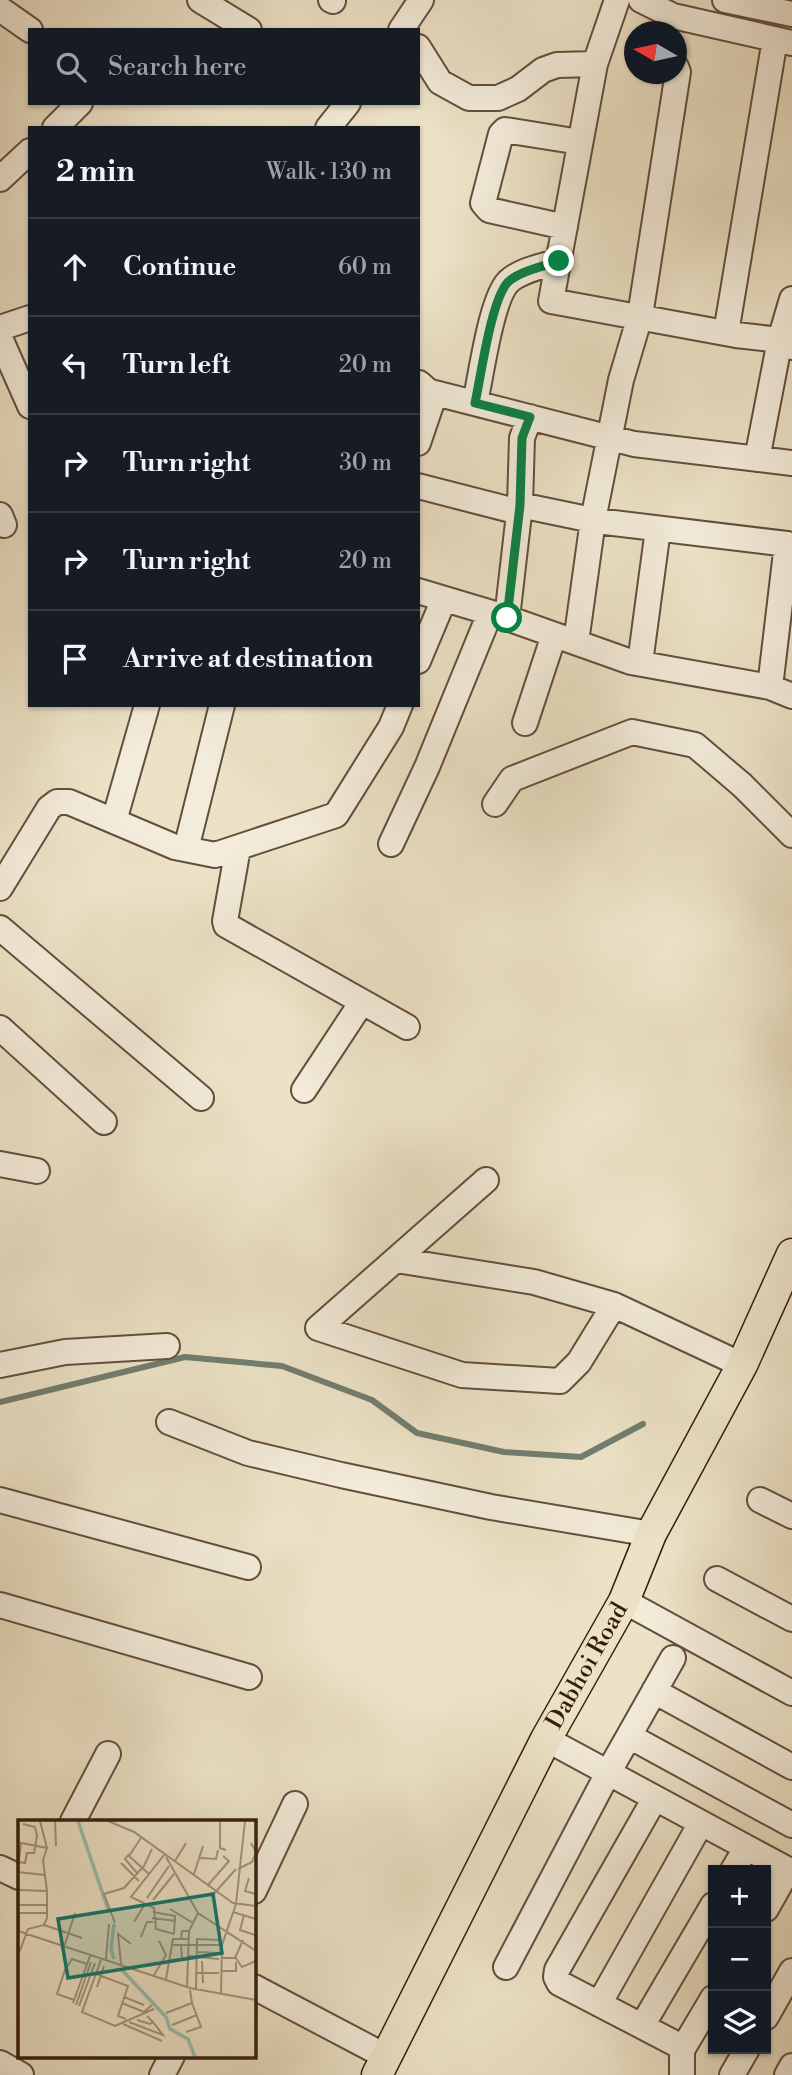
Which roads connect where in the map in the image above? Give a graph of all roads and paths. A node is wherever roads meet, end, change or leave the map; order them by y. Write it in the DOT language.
graph roads {
  1 [pos="421,0"];
  2 [pos="617,0"];
  3 [pos="641,0"];
  4 [pos="725,0"];
  5 [pos="208,2"];
  6 [pos="0,9"];
  7 [pos="792,14"];
  8 [pos="668,21"];
  9 [pos="687,26"];
  10 [pos="246,28"];
  11 [pos="404,28"];
  12 [pos="28,29"];
  13 [pos="783,41"];
  14 [pos="420,50"];
  15 [pos="595,64"];
  16 [pos="676,84"];
  17 [pos="346,105"];
  18 [pos="330,126"];
  19 [pos="580,142"];
  20 [pos="28,153"];
  21 [pos="0,179"];
  22 [pos="565,227"];
  23 [pos="559,261"];
  24 [pos="792,299"];
  25 [pos="640,316"];
  26 [pos="28,319"];
  27 [pos="0,328"];
  28 [pos="726,333"];
  29 [pos="0,338"];
  30 [pos="786,343"];
  31 [pos="424,387"];
  32 [pos="28,401"];
  33 [pos="475,403"];
  34 [pos="530,417"];
  35 [pos="420,438"];
  36 [pos="609,438"];
  37 [pos="757,459"];
  38 [pos="792,463"];
  39 [pos="420,490"];
  40 [pos="520,508"];
  41 [pos="593,520"];
  42 [pos="658,529"];
  43 [pos="420,592"];
  44 [pos="444,599"];
  45 [pos="498,615"];
  46 [pos="565,638"];
  47 [pos="420,656"];
  48 [pos="639,663"];
  49 [pos="781,691"];
  50 [pos="146,707"];
  51 [pos="222,707"];
  52 [pos="399,707"];
  53 [pos="525,723"];
  54 [pos="495,804"];
  55 [pos="114,821"];
  56 [pos="792,835"];
  57 [pos="391,844"];
  58 [pos="238,848"];
  59 [pos="186,849"];
  60 [pos="0,888"];
  61 [pos="0,928"];
  62 [pos="362,1002"];
  63 [pos="407,1027"];
  64 [pos="5,1041"];
  65 [pos="303,1090"];
  66 [pos="201,1098"];
  67 [pos="104,1122"];
  68 [pos="0,1164"];
  69 [pos="37,1171"];
  70 [pos="486,1180"];
  71 [pos="792,1254"];
  72 [pos="396,1260"];
  73 [pos="614,1305"];
  74 [pos="167,1346"];
  75 [pos="0,1365"];
  76 [pos="742,1365"];
  77 [pos="169,1422"];
  78 [pos="0,1500"];
  79 [pos="760,1500"];
  80 [pos="792,1516"];
  81 [pos="651,1534"];
  82 [pos="248,1567"];
  83 [pos="717,1579"];
  84 [pos="624,1601"];
  85 [pos="0,1605"];
  86 [pos="792,1619"];
  87 [pos="673,1658"];
  88 [pos="249,1677"];
  89 [pos="654,1691"];
  90 [pos="792,1693"];
  91 [pos="629,1736"];
  92 [pos="546,1739"];
  93 [pos="107,1754"];
  94 [pos="792,1767"];
  95 [pos="608,1773"];
  96 [pos="655,1798"];
  97 [pos="295,1804"];
  98 [pos="74,1820"];
  99 [pos="701,1823"];
  100 [pos="792,1825"];
  101 [pos="747,1848"];
  102 [pos="736,1865"];
  103 [pos="0,1868"];
  104 [pos="790,1871"];
  105 [pos="18,1877"];
  106 [pos="256,1887"];
  107 [pos="771,1901"];
  108 [pos="708,1914"];
  109 [pos="506,1967"];
  110 [pos="792,1971"];
  111 [pos="256,1988"];
  112 [pos="599,2004"];
  113 [pos="708,2006"];
  114 [pos="771,2008"];
  115 [pos="642,2026"];
  116 [pos="682,2050"];
  117 [pos="744,2054"];
  118 [pos="171,2058"];
  119 [pos="0,2063"];
  120 [pos="382,2066"];
  121 [pos="792,2066"];
  122 [pos="21,2075"];
  123 [pos="162,2075"];
  124 [pos="682,2075"];
  125 [pos="732,2075"];
  126 [pos="787,2075"];
  1 -- 11 [label="street"];
  2 -- 15 [label="street"];
  3 -- 8 [label="street"];
  4 -- 7 [label="street"];
  5 -- 10 [label="street"];
  6 -- 12 [label="street"];
  9 -- 13 [label="street"];
  13 -- 28 [label="street"];
  14 -- 15 [label="street"];
  15 -- 19 [label="street"];
  16 -- 25 [label="street"];
  17 -- 18 [label="street"];
  19 -- 22 [label="street"];
  19 -- 22 [label="street"];
  20 -- 21 [label="street"];
  22 -- 23 [label="street"];
  23 -- 25 [label="street"];
  23 -- 33 [label="street"];
  24 -- 30 [label="street"];
  25 -- 28 [label="street"];
  25 -- 36 [label="street"];
  26 -- 27 [label="street"];
  28 -- 30 [label="street"];
  29 -- 32 [label="street"];
  30 -- 37 [label="street"];
  31 -- 33 [label="street"];
  31 -- 35 [label="street"];
  33 -- 34 [label="street"];
  34 -- 36 [label="street"];
  34 -- 40 [label="street"];
  36 -- 37 [label="street"];
  36 -- 41 [label="street"];
  37 -- 38 [label="street"];
  39 -- 40 [label="street"];
  40 -- 41 [label="street"];
  40 -- 45 [label="street"];
  41 -- 42 [label="street"];
  41 -- 46 [label="street"];
  42 -- 48 [label="street"];
  42 -- 49 [label="street"];
  43 -- 44 [label="street"];
  44 -- 45 [label="street"];
  44 -- 47 [label="street"];
  45 -- 46 [label="street"];
  45 -- 57 [label="street"];
  46 -- 48 [label="street"];
  46 -- 53 [label="street"];
  48 -- 49 [label="street"];
  50 -- 55 [label="street"];
  51 -- 59 [label="street"];
  52 -- 58 [label="street"];
  54 -- 56 [label="street"];
  55 -- 59 [label="street"];
  55 -- 60 [label="street"];
  58 -- 59 [label="street"];
  58 -- 62 [label="street"];
  61 -- 66 [label="street"];
  62 -- 63 [label="street"];
  62 -- 65 [label="street"];
  64 -- 67 [label="street"];
  68 -- 69 [label="street"];
  70 -- 72 [label="street"];
  71 -- 76 [label="main road, Dabhoi Road"];
  72 -- 73 [label="street"];
  72 -- 73 [label="street"];
  73 -- 76 [label="street"];
  74 -- 75 [label="street"];
  76 -- 81 [label="main road, Dabhoi Road"];
  77 -- 81 [label="street"];
  78 -- 82 [label="street"];
  79 -- 80 [label="street"];
  81 -- 84 [label="main road, Dabhoi Road"];
  83 -- 86 [label="street"];
  84 -- 90 [label="street"];
  84 -- 92 [label="main road, Dabhoi Road"];
  85 -- 88 [label="street"];
  87 -- 89 [label="street"];
  89 -- 91 [label="street"];
  89 -- 94 [label="street"];
  91 -- 95 [label="street"];
  91 -- 100 [label="street"];
  92 -- 95 [label="street"];
  92 -- 120 [label="main road, Dabhoi Road"];
  93 -- 98 [label="street"];
  95 -- 96 [label="street"];
  95 -- 109 [label="street"];
  96 -- 99 [label="street"];
  96 -- 112 [label="street"];
  97 -- 106 [label="street"];
  99 -- 101 [label="street"];
  99 -- 112 [label="street"];
  101 -- 102 [label="street"];
  101 -- 104 [label="street"];
  103 -- 105 [label="street"];
  104 -- 107 [label="street"];
  108 -- 115 [label="street"];
  110 -- 114 [label="street"];
  111 -- 120 [label="street"];
  112 -- 115 [label="street"];
  113 -- 116 [label="street"];
  115 -- 116 [label="street"];
  116 -- 124 [label="street"];
  117 -- 125 [label="street"];
  118 -- 123 [label="street"];
  119 -- 122 [label="street"];
  121 -- 126 [label="street"];
}
